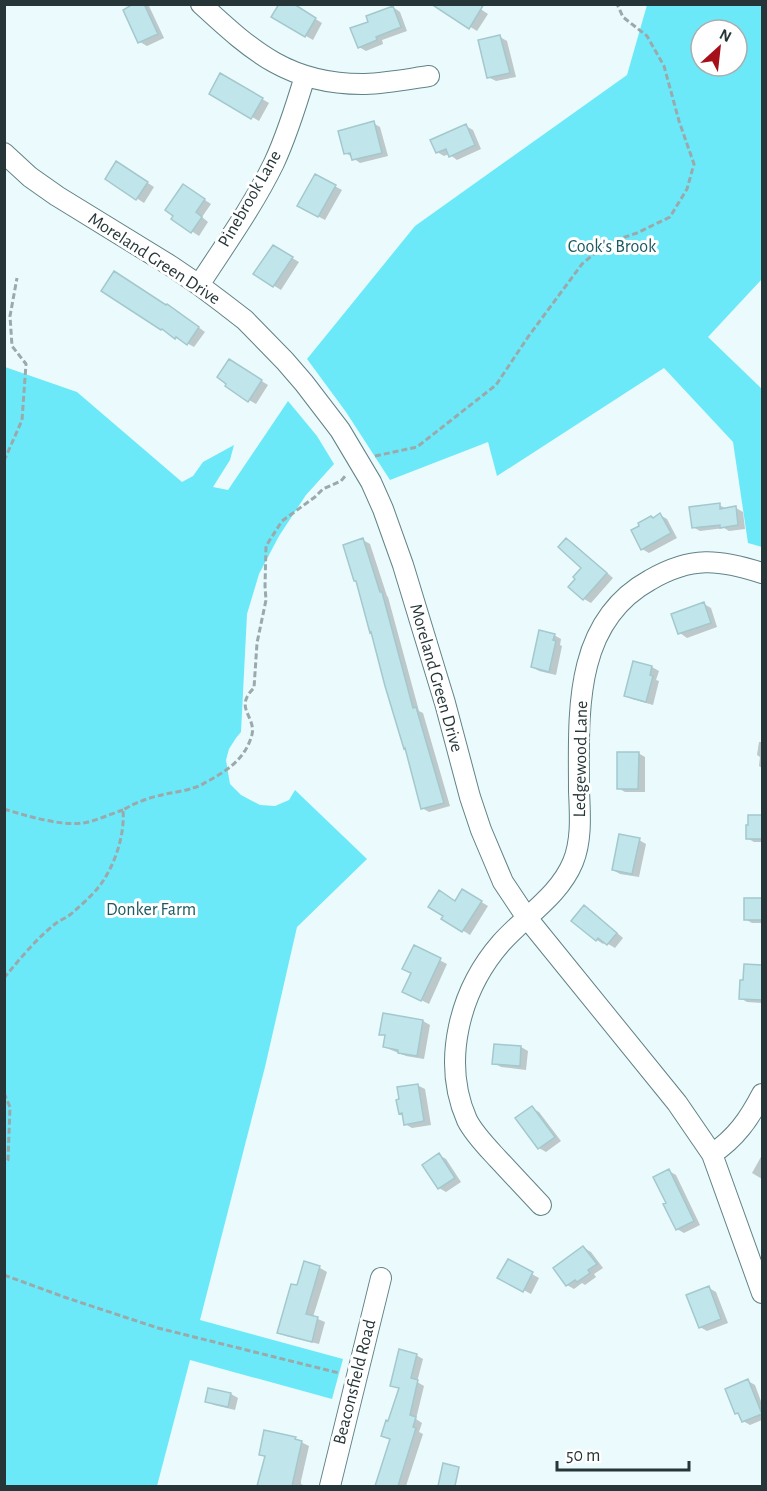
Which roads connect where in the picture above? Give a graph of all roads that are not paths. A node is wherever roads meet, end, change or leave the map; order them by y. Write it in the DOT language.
graph roads {
  1 [pos="201,4"];
  2 [pos="304,76"];
  3 [pos="429,76"];
  4 [pos="4,153"];
  5 [pos="200,285"];
  6 [pos="762,573"];
  7 [pos="527,918"];
  8 [pos="762,1094"];
  9 [pos="712,1154"];
  10 [pos="541,1205"];
  11 [pos="381,1278"];
  12 [pos="762,1293"];
  13 [pos="330,1486"];
  1 -- 2 [label="street"];
  2 -- 3 [label="street"];
  2 -- 5 [label="street, Pinebrook Lane"];
  4 -- 5 [label="street, Moreland Green Drive"];
  5 -- 7 [label="street, Moreland Green Drive"];
  6 -- 7 [label="street, Ledgewood Lane"];
  7 -- 9 [label="street, Moreland Green Drive"];
  7 -- 10 [label="street, Ledgewood Lane"];
  8 -- 9 [label="street"];
  9 -- 12 [label="street, Moreland Green Drive"];
  11 -- 13 [label="street, Beaconsfield Road"];
}
